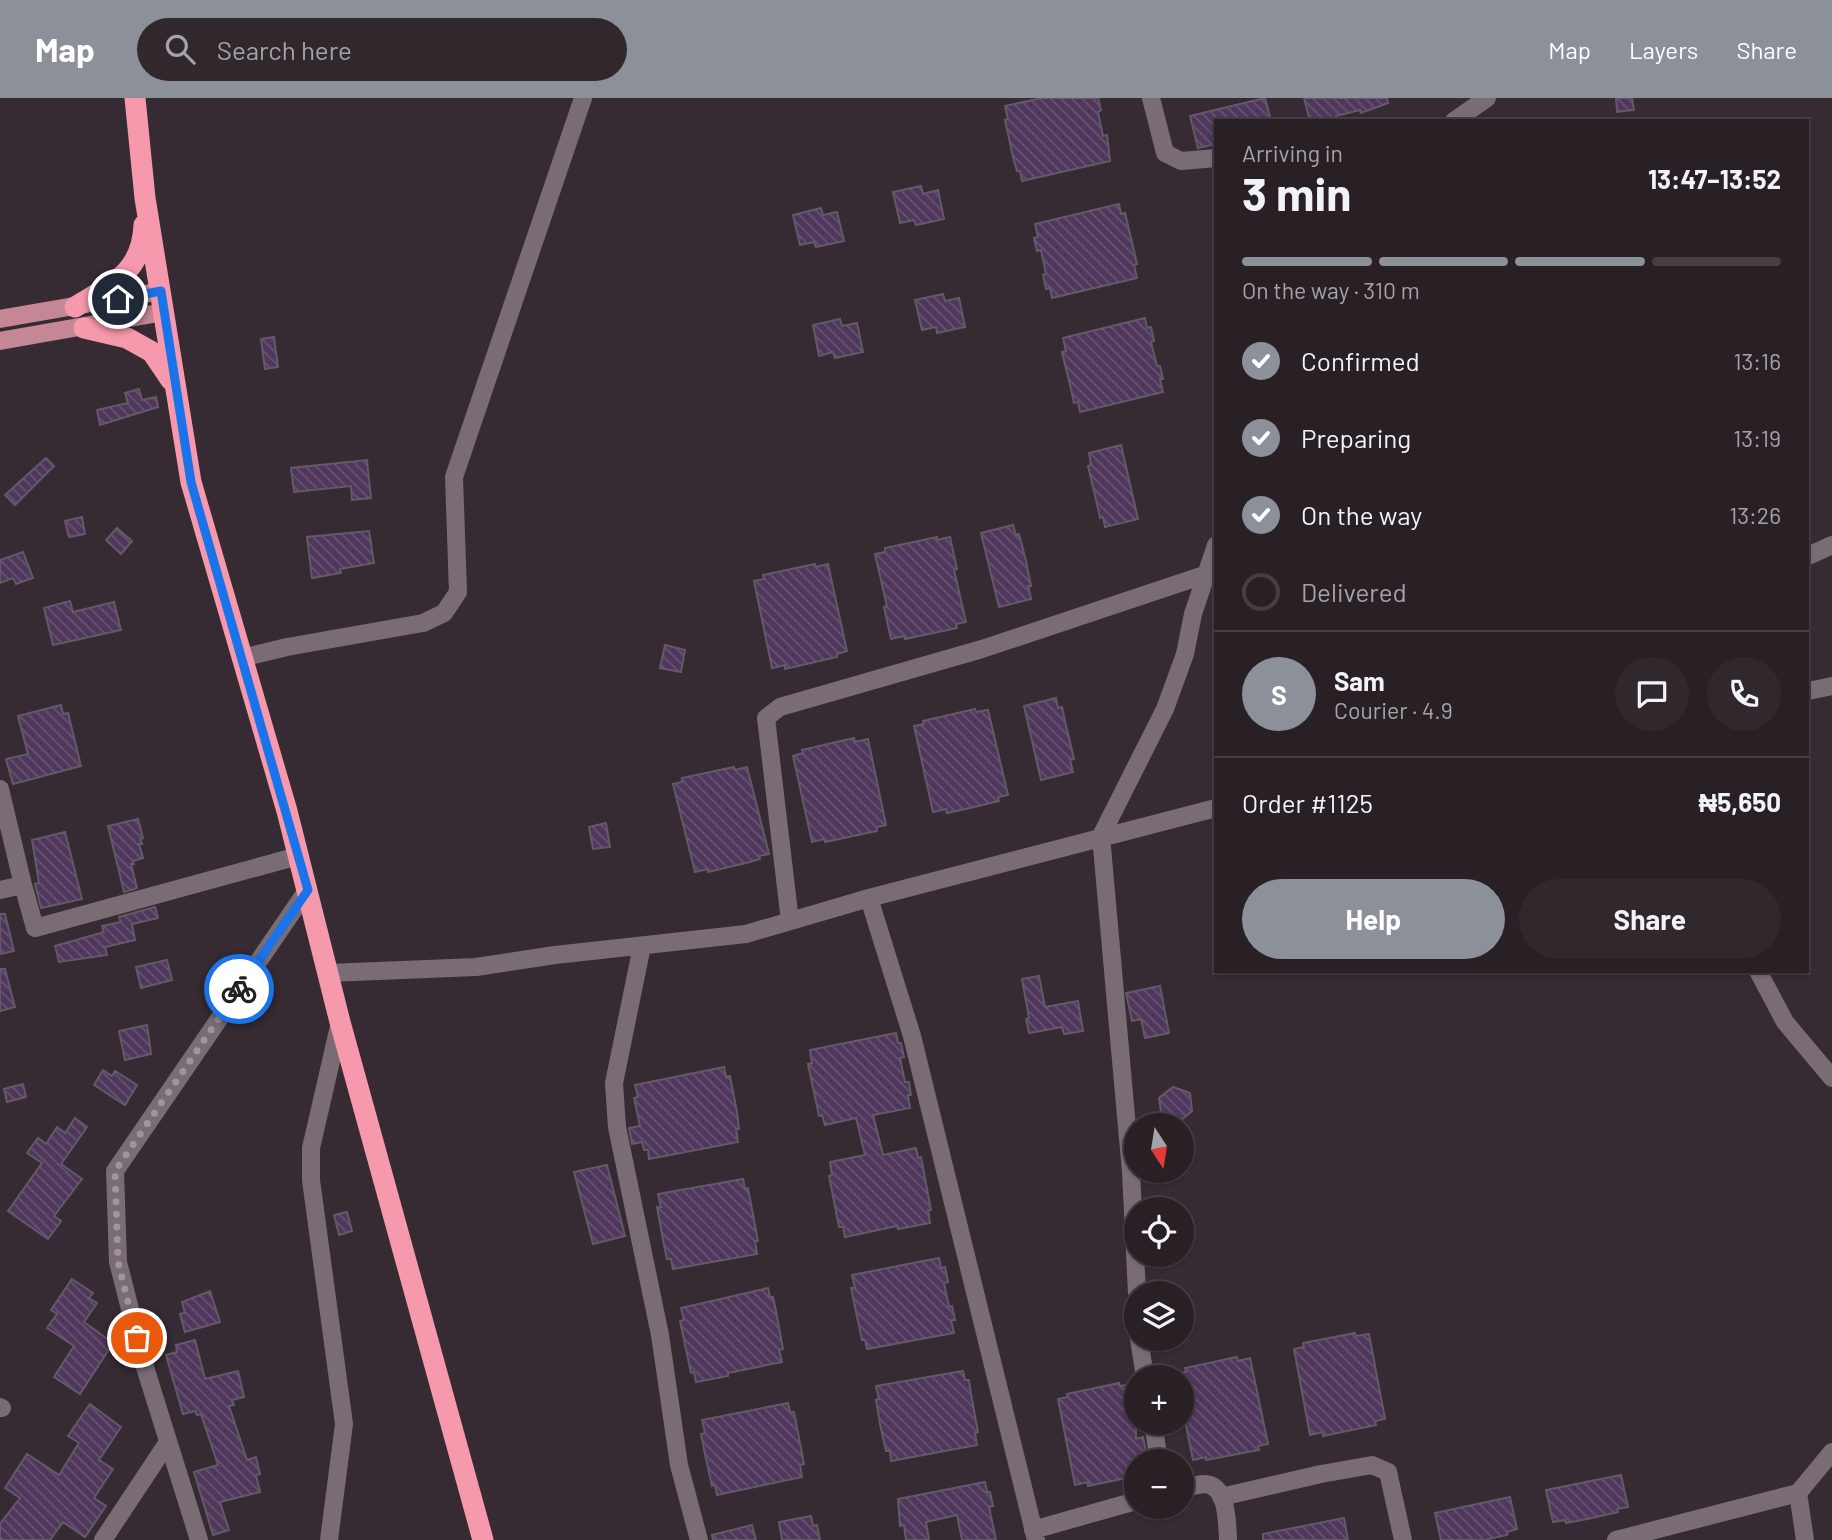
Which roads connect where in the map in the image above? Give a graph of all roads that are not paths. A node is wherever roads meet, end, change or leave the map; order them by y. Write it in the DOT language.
graph roads {
  1 [pos="135,98"];
  2 [pos="583,98"];
  3 [pos="1151,98"];
  4 [pos="1487,98"];
  5 [pos="1457,119"];
  6 [pos="1214,159"];
  7 [pos="145,198"];
  8 [pos="163,301"];
  9 [pos="75,307"];
  10 [pos="0,320"];
  11 [pos="85,328"];
  12 [pos="0,341"];
  13 [pos="175,386"];
  14 [pos="1832,545"];
  15 [pos="1214,551"];
  16 [pos="1809,556"];
  17 [pos="1206,574"];
  18 [pos="242,658"];
  19 [pos="1832,686"];
  20 [pos="1809,691"];
  21 [pos="0,789"];
  22 [pos="1214,808"];
  23 [pos="1101,836"];
  24 [pos="298,856"];
  25 [pos="23,885"];
  26 [pos="0,890"];
  27 [pos="308,890"];
  28 [pos="869,898"];
  29 [pos="790,921"];
  30 [pos="642,946"];
  31 [pos="329,973"];
  32 [pos="1759,973"];
  33 [pos="340,1022"];
  34 [pos="1832,1078"];
  35 [pos="1136,1281"];
  36 [pos="168,1442"];
  37 [pos="1832,1452"];
  38 [pos="1194,1486"];
  39 [pos="1798,1493"];
  40 [pos="1221,1497"];
  41 [pos="1124,1505"];
  42 [pos="1034,1535"];
  43 [pos="103,1540"];
  44 [pos="199,1540"];
  45 [pos="329,1540"];
  46 [pos="483,1540"];
  47 [pos="699,1540"];
  48 [pos="1227,1540"];
  49 [pos="1403,1540"];
  50 [pos="1616,1540"];
  51 [pos="1805,1540"];
  1 -- 7 [label="highway"];
  2 -- 18 [label="street"];
  3 -- 6 [label="street"];
  4 -- 5 [label="street"];
  7 -- 8 [label="highway"];
  7 -- 9 [label="highway"];
  8 -- 9 [label="main road"];
  8 -- 11 [label="main road"];
  8 -- 13 [label="highway"];
  9 -- 10 [label="main road"];
  11 -- 12 [label="main road"];
  11 -- 13 [label="highway"];
  13 -- 18 [label="highway"];
  14 -- 16 [label="street"];
  15 -- 17 [label="street"];
  17 -- 23 [label="street"];
  17 -- 29 [label="street"];
  18 -- 24 [label="highway"];
  19 -- 20 [label="street"];
  21 -- 25 [label="street"];
  22 -- 23 [label="street"];
  23 -- 28 [label="street"];
  23 -- 35 [label="street"];
  24 -- 25 [label="street"];
  24 -- 27 [label="highway"];
  25 -- 26 [label="street"];
  27 -- 31 [label="highway"];
  27 -- 36 [label="street"];
  28 -- 29 [label="street"];
  28 -- 42 [label="street"];
  29 -- 30 [label="street"];
  30 -- 31 [label="street"];
  30 -- 47 [label="street"];
  31 -- 33 [label="highway"];
  32 -- 34 [label="street"];
  33 -- 45 [label="street"];
  33 -- 46 [label="highway"];
  36 -- 43 [label="street"];
  36 -- 44 [label="street"];
  37 -- 39 [label="street"];
  38 -- 40 [label="street"];
  39 -- 50 [label="street"];
  39 -- 51 [label="street"];
  40 -- 48 [label="street"];
  40 -- 49 [label="street"];
  41 -- 42 [label="street"];
}
